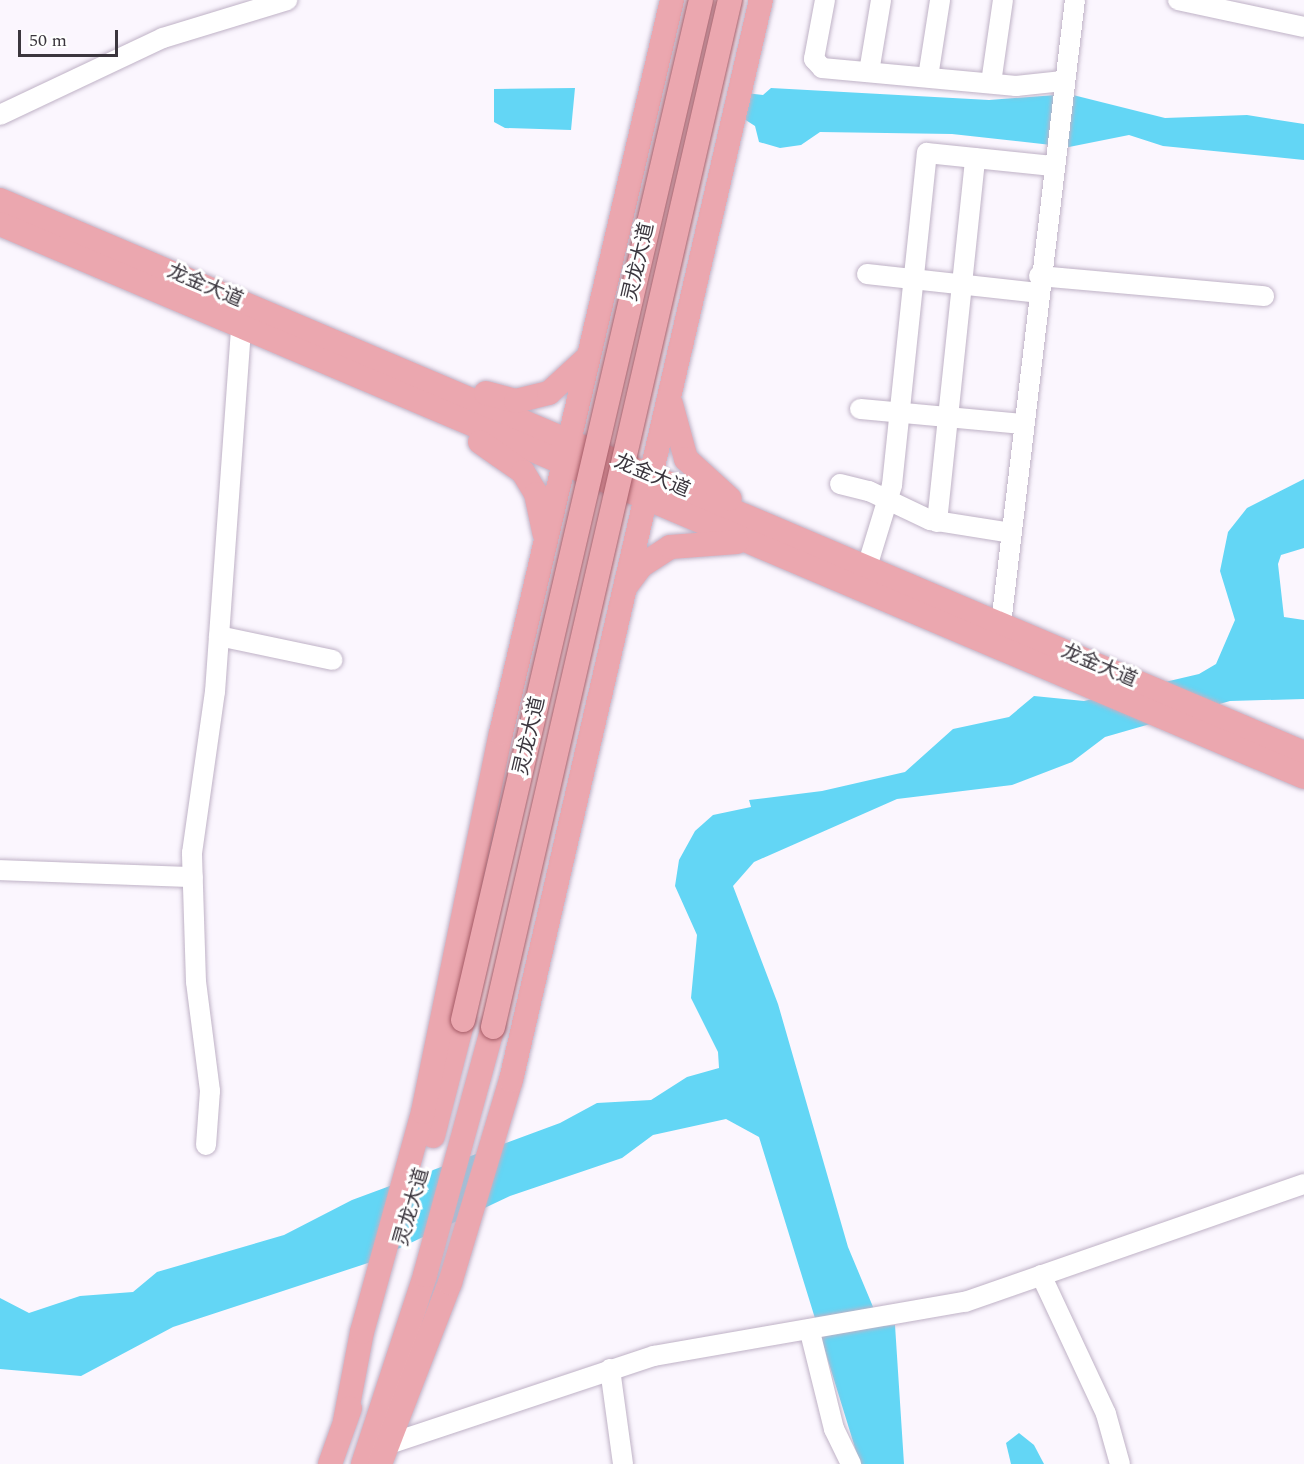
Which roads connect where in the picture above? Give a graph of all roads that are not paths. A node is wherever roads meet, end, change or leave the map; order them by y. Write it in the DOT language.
graph roads {
  1 [pos="287,0"];
  2 [pos="672,0"];
  3 [pos="701,0"];
  4 [pos="730,0"];
  5 [pos="761,0"];
  6 [pos="825,0"];
  7 [pos="881,0"];
  8 [pos="940,0"];
  9 [pos="1003,0"];
  10 [pos="1075,0"];
  11 [pos="1178,0"];
  12 [pos="1304,27"];
  13 [pos="869,72"];
  14 [pos="928,77"];
  15 [pos="991,83"];
  16 [pos="1063,85"];
  17 [pos="0,115"];
  18 [pos="975,158"];
  19 [pos="1053,160"];
  20 [pos="0,200"];
  21 [pos="0,224"];
  22 [pos="867,274"];
  23 [pos="914,279"];
  24 [pos="962,284"];
  25 [pos="1039,284"];
  26 [pos="1264,296"];
  27 [pos="241,326"];
  28 [pos="592,344"];
  29 [pos="338,355"];
  30 [pos="672,378"];
  31 [pos="860,409"];
  32 [pos="900,412"];
  33 [pos="948,417"];
  34 [pos="1023,424"];
  35 [pos="566,452"];
  36 [pos="840,484"];
  37 [pos="647,486"];
  38 [pos="889,501"];
  39 [pos="937,522"];
  40 [pos="1011,533"];
  41 [pos="760,534"];
  42 [pos="545,544"];
  43 [pos="867,567"];
  44 [pos="622,593"];
  45 [pos="1001,624"];
  46 [pos="219,636"];
  47 [pos="333,660"];
  48 [pos="1304,753"];
  49 [pos="1304,777"];
  50 [pos="0,870"];
  51 [pos="193,877"];
  52 [pos="206,1145"];
  53 [pos="1304,1184"];
  54 [pos="1041,1275"];
  55 [pos="810,1332"];
  56 [pos="610,1369"];
  57 [pos="345,1421"];
  58 [pos="374,1456"];
  59 [pos="330,1464"];
  60 [pos="623,1464"];
  61 [pos="851,1464"];
  62 [pos="1120,1464"];
  1 -- 17 [label="street"];
  2 -- 28 [label="main road"];
  3 -- 57 [label="main road, 灵龙大道, bridge"];
  4 -- 58 [label="main road, 灵龙大道, bridge"];
  5 -- 30 [label="main road"];
  6 -- 13 [label="street"];
  7 -- 13 [label="street"];
  8 -- 14 [label="street"];
  9 -- 15 [label="street"];
  10 -- 16 [label="street"];
  11 -- 12 [label="street"];
  13 -- 14 [label="street"];
  14 -- 15 [label="street"];
  15 -- 16 [label="street"];
  16 -- 19 [label="street"];
  18 -- 19 [label="street"];
  18 -- 23 [label="street"];
  18 -- 24 [label="street"];
  19 -- 25 [label="street"];
  20 -- 29 [label="main road, 龙金大道"];
  21 -- 27 [label="main road, 龙金大道"];
  22 -- 23 [label="street"];
  23 -- 24 [label="street"];
  23 -- 32 [label="street"];
  24 -- 25 [label="street"];
  24 -- 33 [label="street"];
  25 -- 26 [label="street"];
  25 -- 34 [label="street"];
  27 -- 29 [label="main road, 龙金大道"];
  27 -- 46 [label="street"];
  28 -- 29 [label="main road"];
  28 -- 35 [label="main road"];
  29 -- 35 [label="main road, 龙金大道"];
  29 -- 42 [label="main road"];
  30 -- 37 [label="main road"];
  30 -- 41 [label="main road"];
  31 -- 32 [label="street"];
  32 -- 33 [label="street"];
  32 -- 38 [label="street"];
  33 -- 34 [label="street"];
  33 -- 39 [label="street"];
  34 -- 40 [label="street"];
  35 -- 37 [label="main road, 龙金大道"];
  35 -- 42 [label="main road"];
  36 -- 38 [label="street"];
  37 -- 41 [label="main road, 龙金大道"];
  37 -- 44 [label="main road"];
  38 -- 39 [label="street"];
  38 -- 43 [label="street"];
  39 -- 40 [label="street"];
  40 -- 45 [label="street"];
  41 -- 43 [label="main road, 龙金大道"];
  41 -- 44 [label="main road"];
  41 -- 49 [label="main road, 龙金大道"];
  42 -- 57 [label="main road"];
  43 -- 45 [label="main road, 龙金大道"];
  44 -- 58 [label="main road"];
  45 -- 48 [label="main road, 龙金大道"];
  46 -- 47 [label="street"];
  46 -- 51 [label="street"];
  50 -- 51 [label="street"];
  51 -- 52 [label="street"];
  53 -- 54 [label="street"];
  54 -- 55 [label="street"];
  54 -- 62 [label="street"];
  55 -- 56 [label="street"];
  55 -- 61 [label="street"];
  56 -- 58 [label="street"];
  56 -- 60 [label="street"];
  57 -- 59 [label="main road, 灵龙大道"];
}
